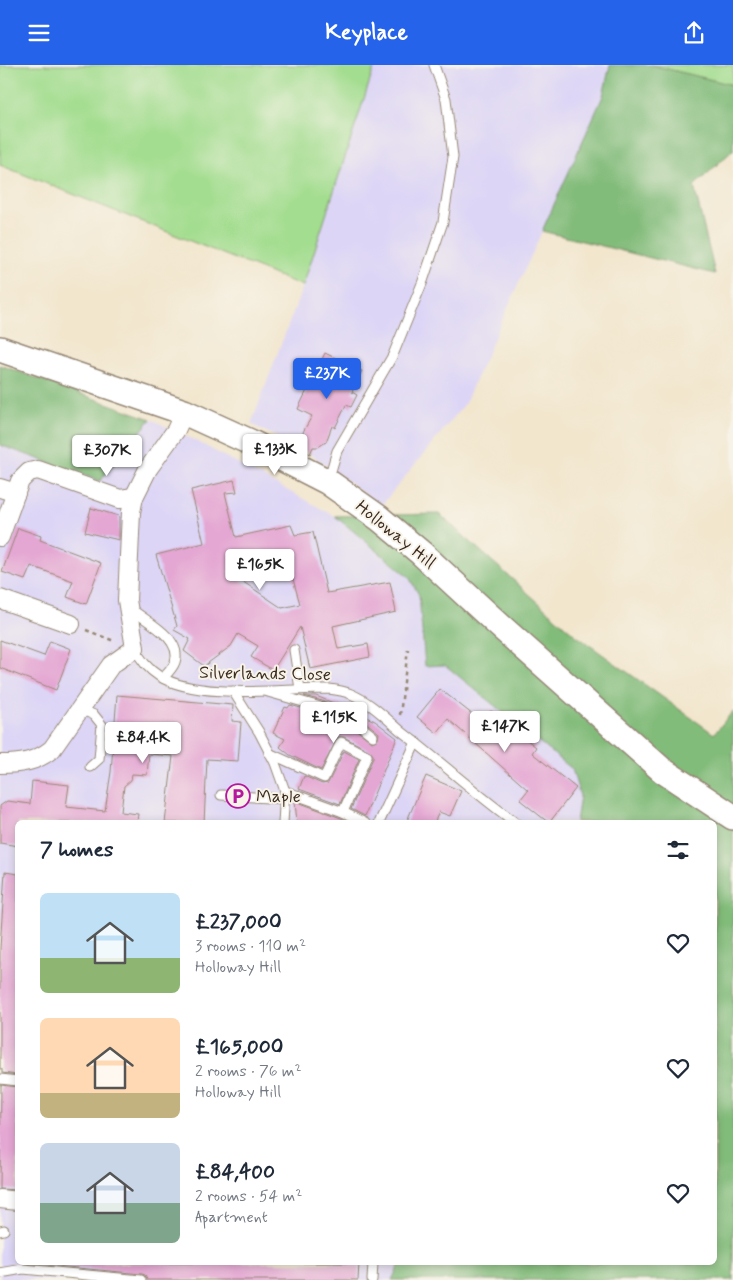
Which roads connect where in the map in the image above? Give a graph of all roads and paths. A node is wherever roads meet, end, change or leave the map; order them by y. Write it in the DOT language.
graph roads {
  1 [pos="434,65"];
  2 [pos="0,349"];
  3 [pos="184,412"];
  4 [pos="328,482"];
  5 [pos="8,491"];
  6 [pos="134,497"];
  7 [pos="0,537"];
  8 [pos="0,599"];
  9 [pos="128,606"];
  10 [pos="71,624"];
  11 [pos="114,641"];
  12 [pos="135,648"];
  13 [pos="408,649"];
  14 [pos="294,650"];
  15 [pos="163,678"];
  16 [pos="300,689"];
  17 [pos="233,691"];
  18 [pos="264,691"];
  19 [pos="80,709"];
  20 [pos="394,725"];
  21 [pos="373,736"];
  22 [pos="416,742"];
  23 [pos="269,753"];
  24 [pos="0,764"];
  25 [pos="90,767"];
  26 [pos="221,795"];
  27 [pos="285,795"];
  28 [pos="343,812"];
  29 [pos="733,817"];
  30 [pos="283,820"];
  31 [pos="359,820"];
  32 [pos="380,820"];
  33 [pos="512,820"];
  34 [pos="0,1079"];
  35 [pos="15,1081"];
  36 [pos="0,1199"];
  37 [pos="15,1201"];
  38 [pos="374,1265"];
  39 [pos="0,1273"];
  40 [pos="141,1280"];
  41 [pos="372,1280"];
  1 -- 4 [label="lane"];
  2 -- 3 [label="main road, Holloway Hill"];
  3 -- 4 [label="main road, Holloway Hill"];
  3 -- 6 [label="street"];
  4 -- 29 [label="main road, Holloway Hill"];
  5 -- 6 [label="street"];
  5 -- 7 [label="street"];
  6 -- 9 [label="street"];
  8 -- 10 [label="street"];
  9 -- 12 [label="street"];
  9 -- 15 [label="lane"];
  10 -- 11 [label="path"];
  12 -- 15 [label="lane, Silverlands Close"];
  12 -- 19 [label="street"];
  13 -- 20 [label="path"];
  14 -- 16 [label="lane"];
  15 -- 17 [label="lane, Silverlands Close"];
  16 -- 18 [label="lane, Silverlands Close"];
  16 -- 20 [label="lane, Silverlands Close"];
  17 -- 18 [label="lane, Silverlands Close"];
  17 -- 23 [label="lane"];
  18 -- 21 [label="lane"];
  19 -- 24 [label="street"];
  19 -- 25 [label="lane"];
  20 -- 22 [label="lane, Silverlands Close"];
  22 -- 32 [label="lane"];
  22 -- 33 [label="lane, Silverlands Close"];
  23 -- 27 [label="lane"];
  23 -- 28 [label="lane"];
  26 -- 27 [label="lane"];
  27 -- 28 [label="lane"];
  27 -- 30 [label="lane"];
  28 -- 31 [label="lane"];
  34 -- 35 [label="lane"];
  36 -- 37 [label="street"];
  38 -- 41 [label="lane"];
  39 -- 40 [label="lane"];
}
